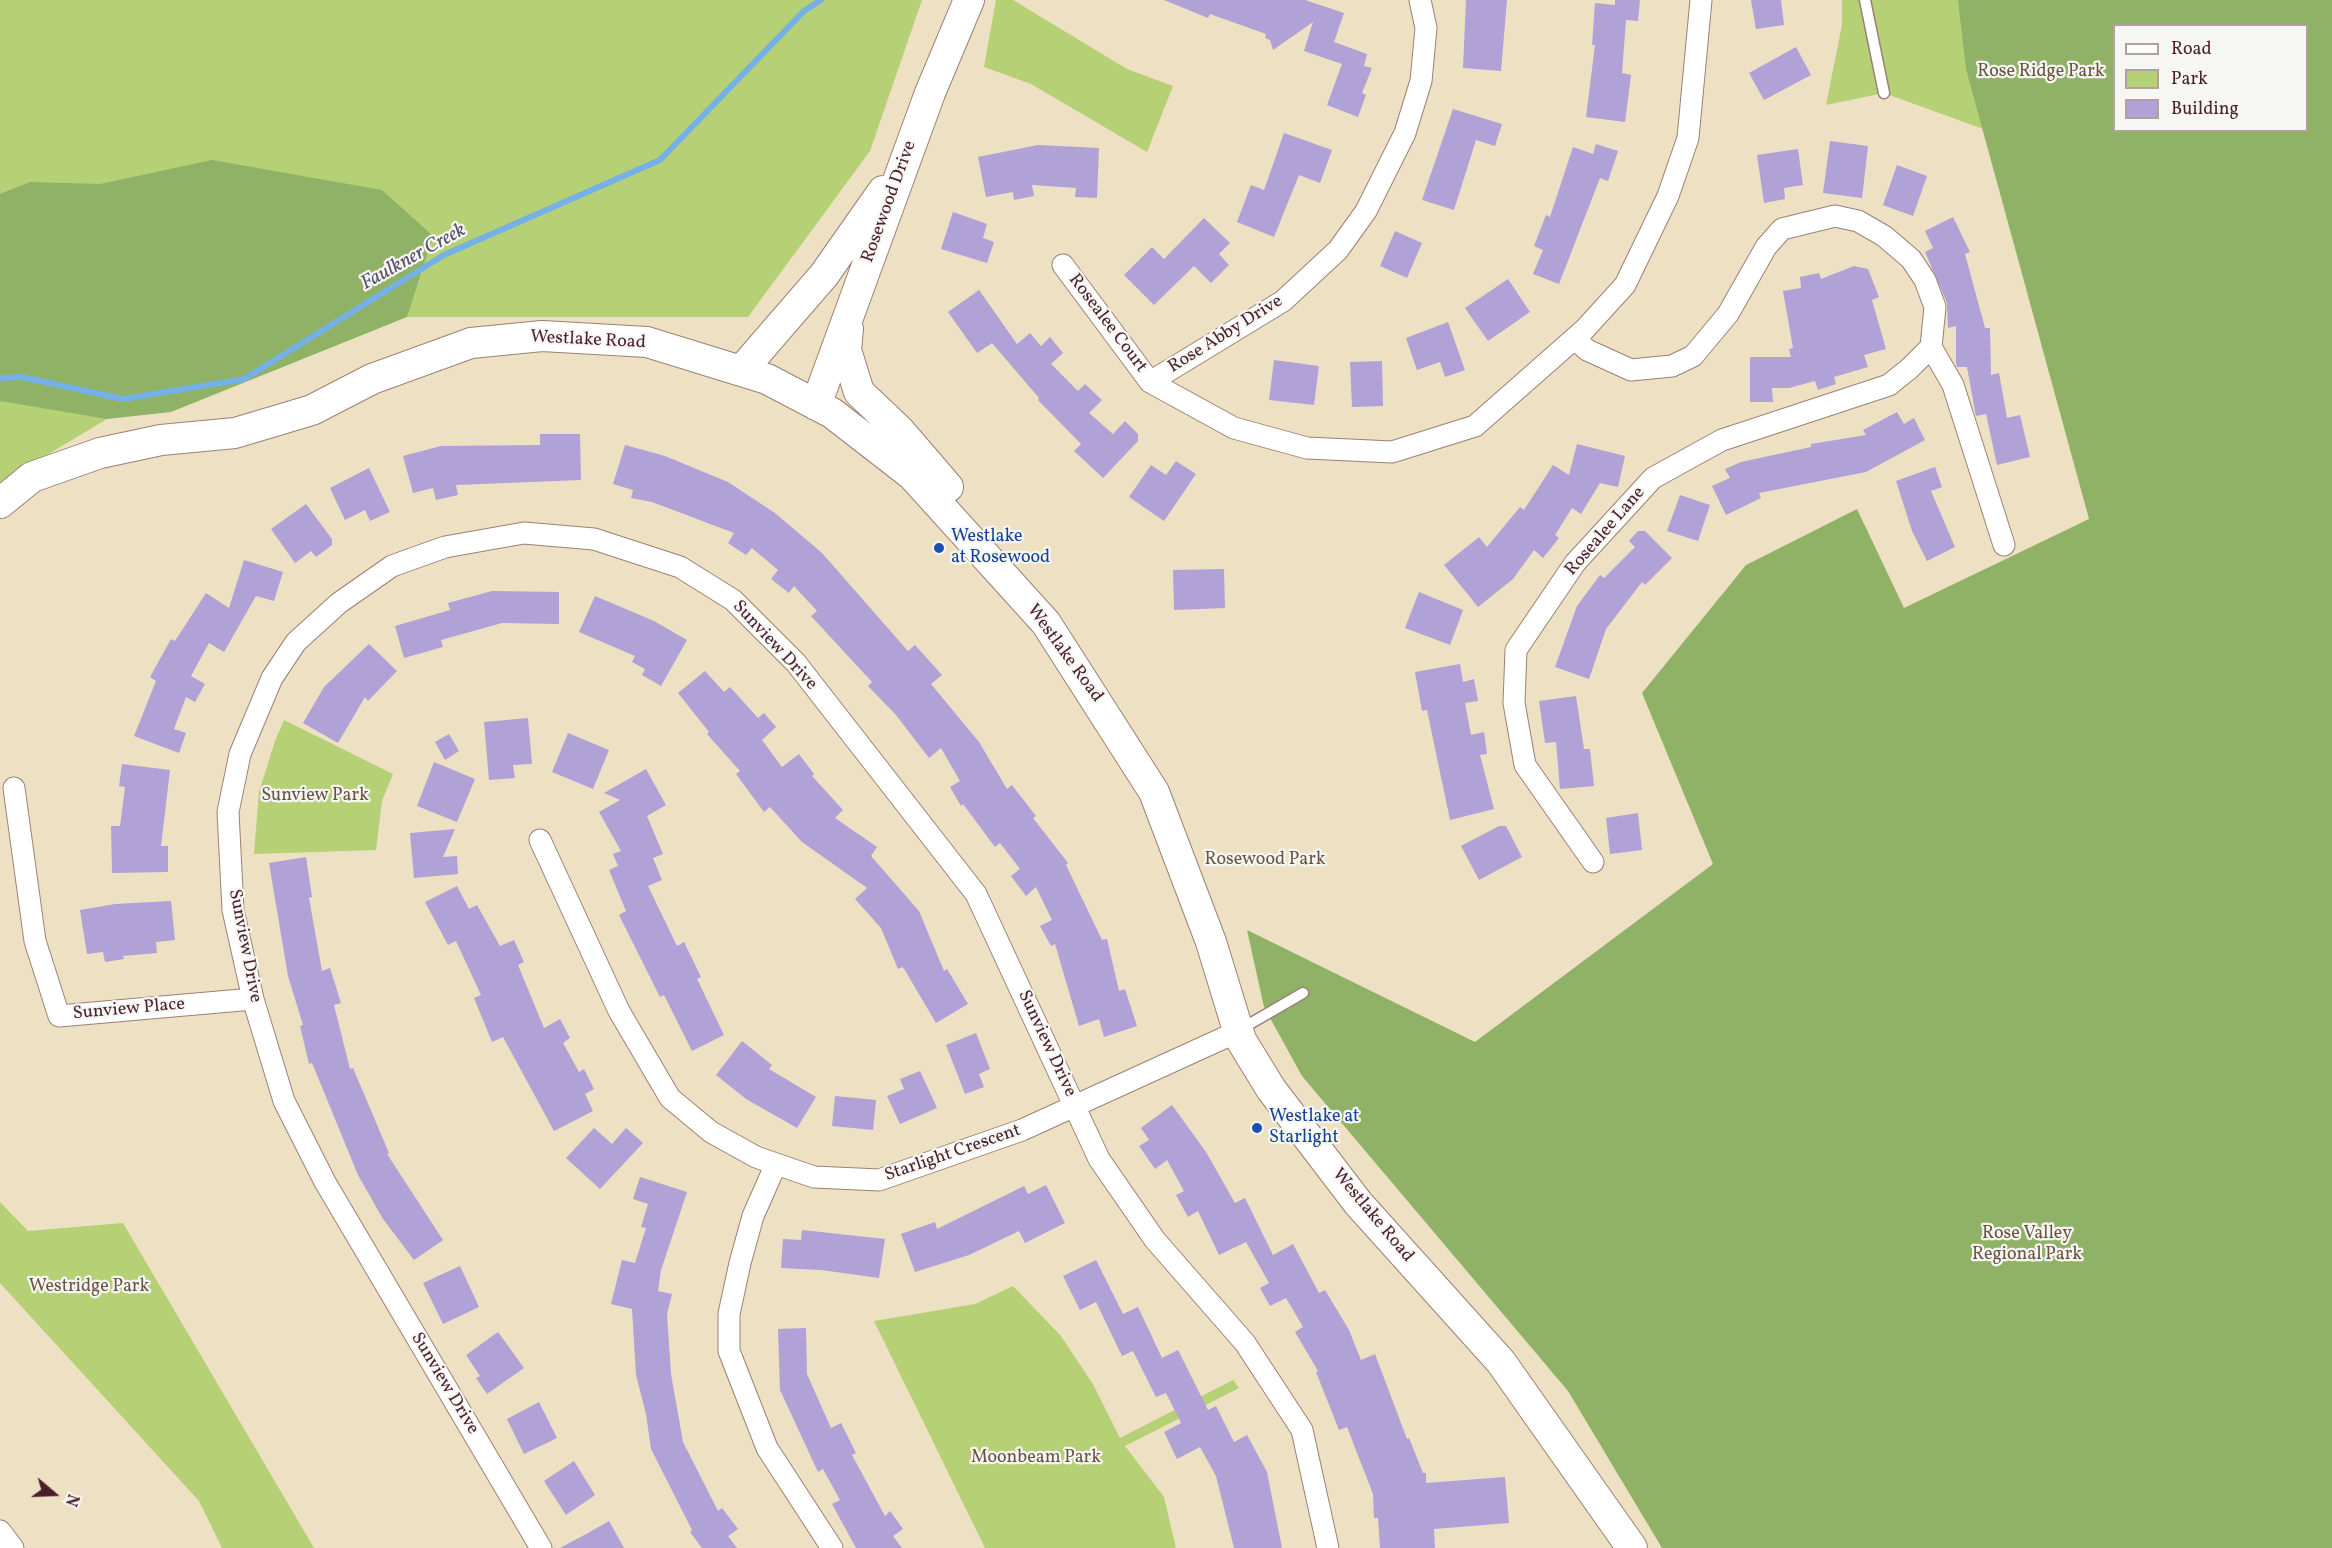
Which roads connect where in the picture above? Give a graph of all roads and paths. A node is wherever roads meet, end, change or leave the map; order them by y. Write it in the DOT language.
graph roads {
  1 [pos="969,0"];
  2 [pos="1420,0"];
  3 [pos="1701,0"];
  4 [pos="1865,0"];
  5 [pos="1884,93"];
  6 [pos="906,160"];
  7 [pos="1063,265"];
  8 [pos="848,317"];
  9 [pos="1575,339"];
  10 [pos="1931,347"];
  11 [pos="741,370"];
  12 [pos="1150,382"];
  13 [pos="816,405"];
  14 [pos="0,503"];
  15 [pos="2004,545"];
  16 [pos="987,558"];
  17 [pos="14,788"];
  18 [pos="540,840"];
  19 [pos="1593,862"];
  20 [pos="1303,993"];
  21 [pos="253,999"];
  22 [pos="1239,1031"];
  23 [pos="1074,1107"];
  24 [pos="776,1164"];
  25 [pos="0,1531"];
  26 [pos="13,1548"];
  27 [pos="541,1548"];
  28 [pos="832,1548"];
  29 [pos="1328,1548"];
  30 [pos="1632,1548"];
  1 -- 6 [label="street, Rosewood Drive"];
  2 -- 12 [label="street, Rose Abby Drive"];
  3 -- 9 [label="street"];
  4 -- 5 [label="lane"];
  6 -- 8 [label="street, Rosewood Drive"];
  6 -- 11 [label="street"];
  7 -- 12 [label="street, Rosealee Court"];
  8 -- 13 [label="street, Rosewood Drive"];
  8 -- 16 [label="street"];
  9 -- 10 [label="street"];
  9 -- 12 [label="street"];
  10 -- 15 [label="street"];
  10 -- 19 [label="street, Rosealee Lane"];
  11 -- 13 [label="street, Westlake Road"];
  11 -- 14 [label="street, Westlake Road"];
  13 -- 16 [label="street, Westlake Road"];
  16 -- 22 [label="street, Westlake Road"];
  17 -- 21 [label="street, Sunview Place"];
  18 -- 24 [label="street, Starlight Crescent"];
  20 -- 22 [label="lane"];
  21 -- 23 [label="street, Sunview Drive"];
  21 -- 27 [label="street, Sunview Drive"];
  22 -- 23 [label="street, Starlight Crescent"];
  22 -- 30 [label="street, Westlake Road"];
  23 -- 24 [label="street, Starlight Crescent"];
  23 -- 29 [label="street, Sunview Drive"];
  24 -- 28 [label="street"];
  25 -- 26 [label="street"];
}
